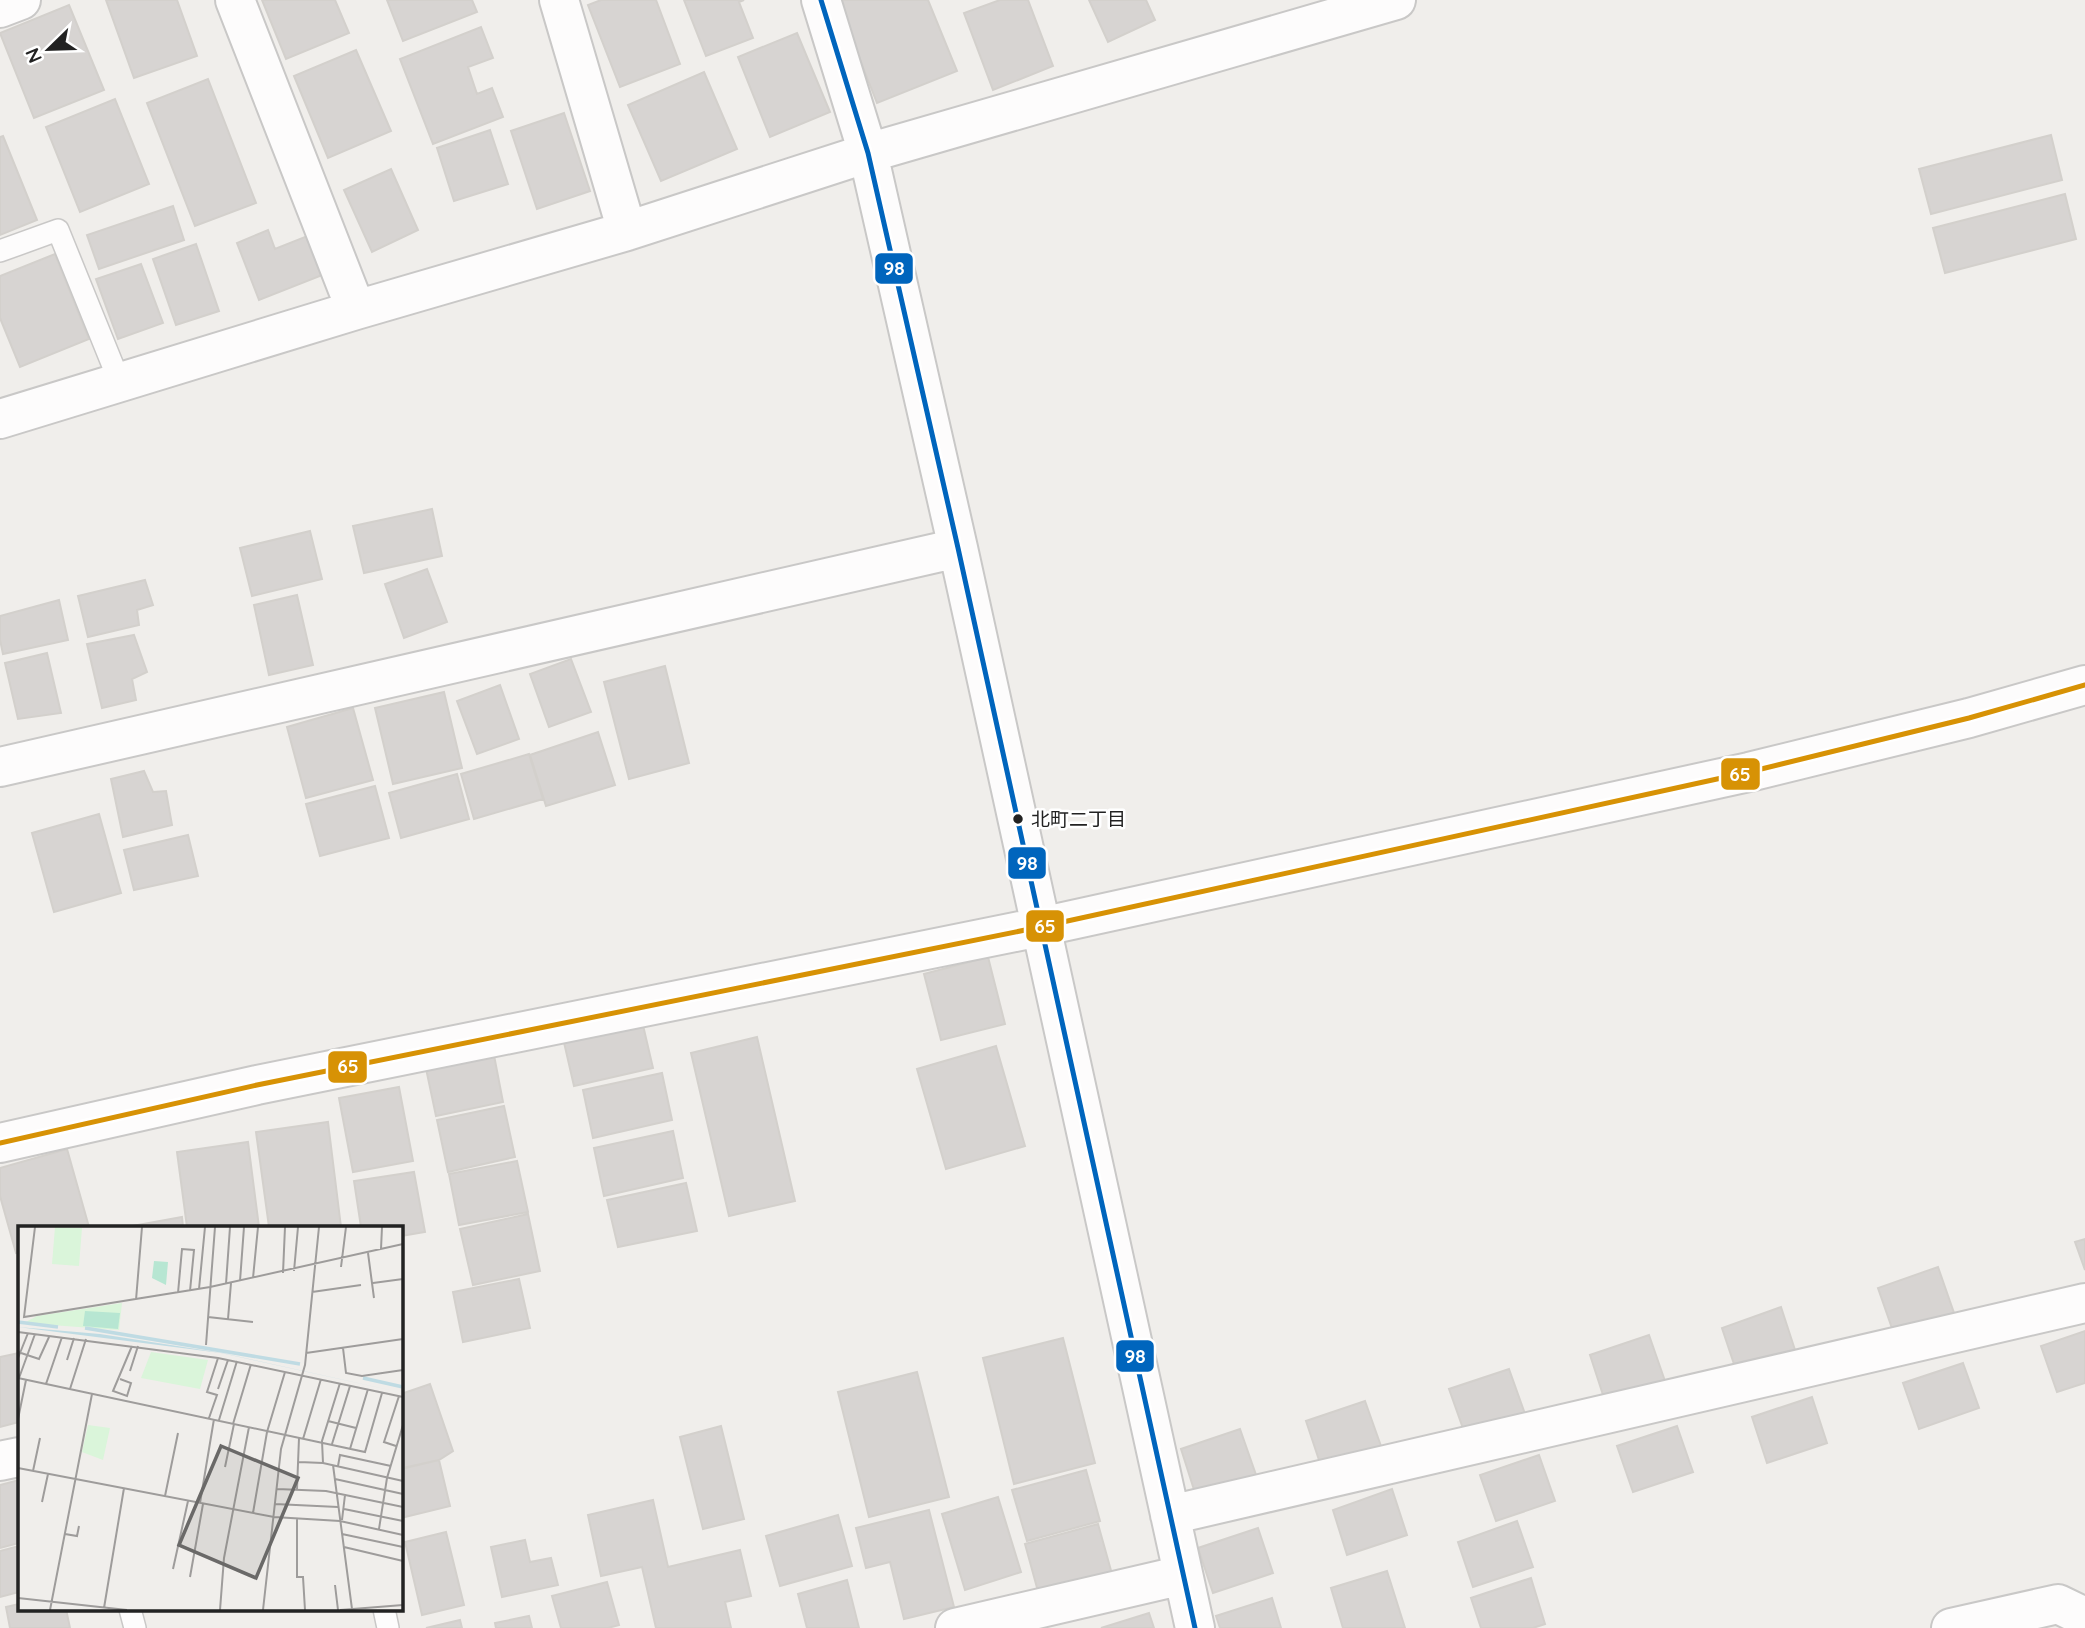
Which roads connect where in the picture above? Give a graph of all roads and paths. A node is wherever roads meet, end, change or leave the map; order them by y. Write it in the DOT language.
graph roads {
  1 [pos="22,0"];
  2 [pos="235,0"];
  3 [pos="559,0"];
  4 [pos="821,0"];
  5 [pos="1396,0"];
  6 [pos="0,8"];
  7 [pos="868,153"];
  8 [pos="627,230"];
  9 [pos="0,251"];
  10 [pos="356,310"];
  11 [pos="120,383"];
  12 [pos="0,419"];
  13 [pos="958,548"];
  14 [pos="2085,685"];
  15 [pos="0,767"];
  16 [pos="1040,927"];
  17 [pos="0,1143"];
  18 [pos="2085,1303"];
  19 [pos="18,1457"];
  20 [pos="0,1461"];
  21 [pos="1170,1515"];
  22 [pos="1183,1575"];
  23 [pos="131,1610"];
  24 [pos="384,1610"];
  25 [pos="2085,1616"];
  26 [pos="135,1628"];
  27 [pos="388,1628"];
  28 [pos="955,1628"];
  29 [pos="1195,1628"];
  30 [pos="1951,1628"];
  1 -- 6 [label="street"];
  2 -- 10 [label="street"];
  3 -- 8 [label="street"];
  4 -- 7 [label="street"];
  5 -- 7 [label="street"];
  7 -- 8 [label="street"];
  7 -- 13 [label="street"];
  8 -- 10 [label="street"];
  9 -- 11 [label="lane"];
  10 -- 11 [label="street"];
  11 -- 12 [label="street"];
  13 -- 15 [label="street"];
  13 -- 16 [label="street"];
  14 -- 16 [label="street"];
  16 -- 17 [label="street"];
  16 -- 21 [label="street"];
  18 -- 21 [label="street"];
  19 -- 20 [label="street"];
  21 -- 22 [label="street"];
  22 -- 28 [label="street"];
  22 -- 29 [label="street"];
  23 -- 26 [label="lane"];
  24 -- 27 [label="lane"];
  25 -- 30 [label="street"];
}
